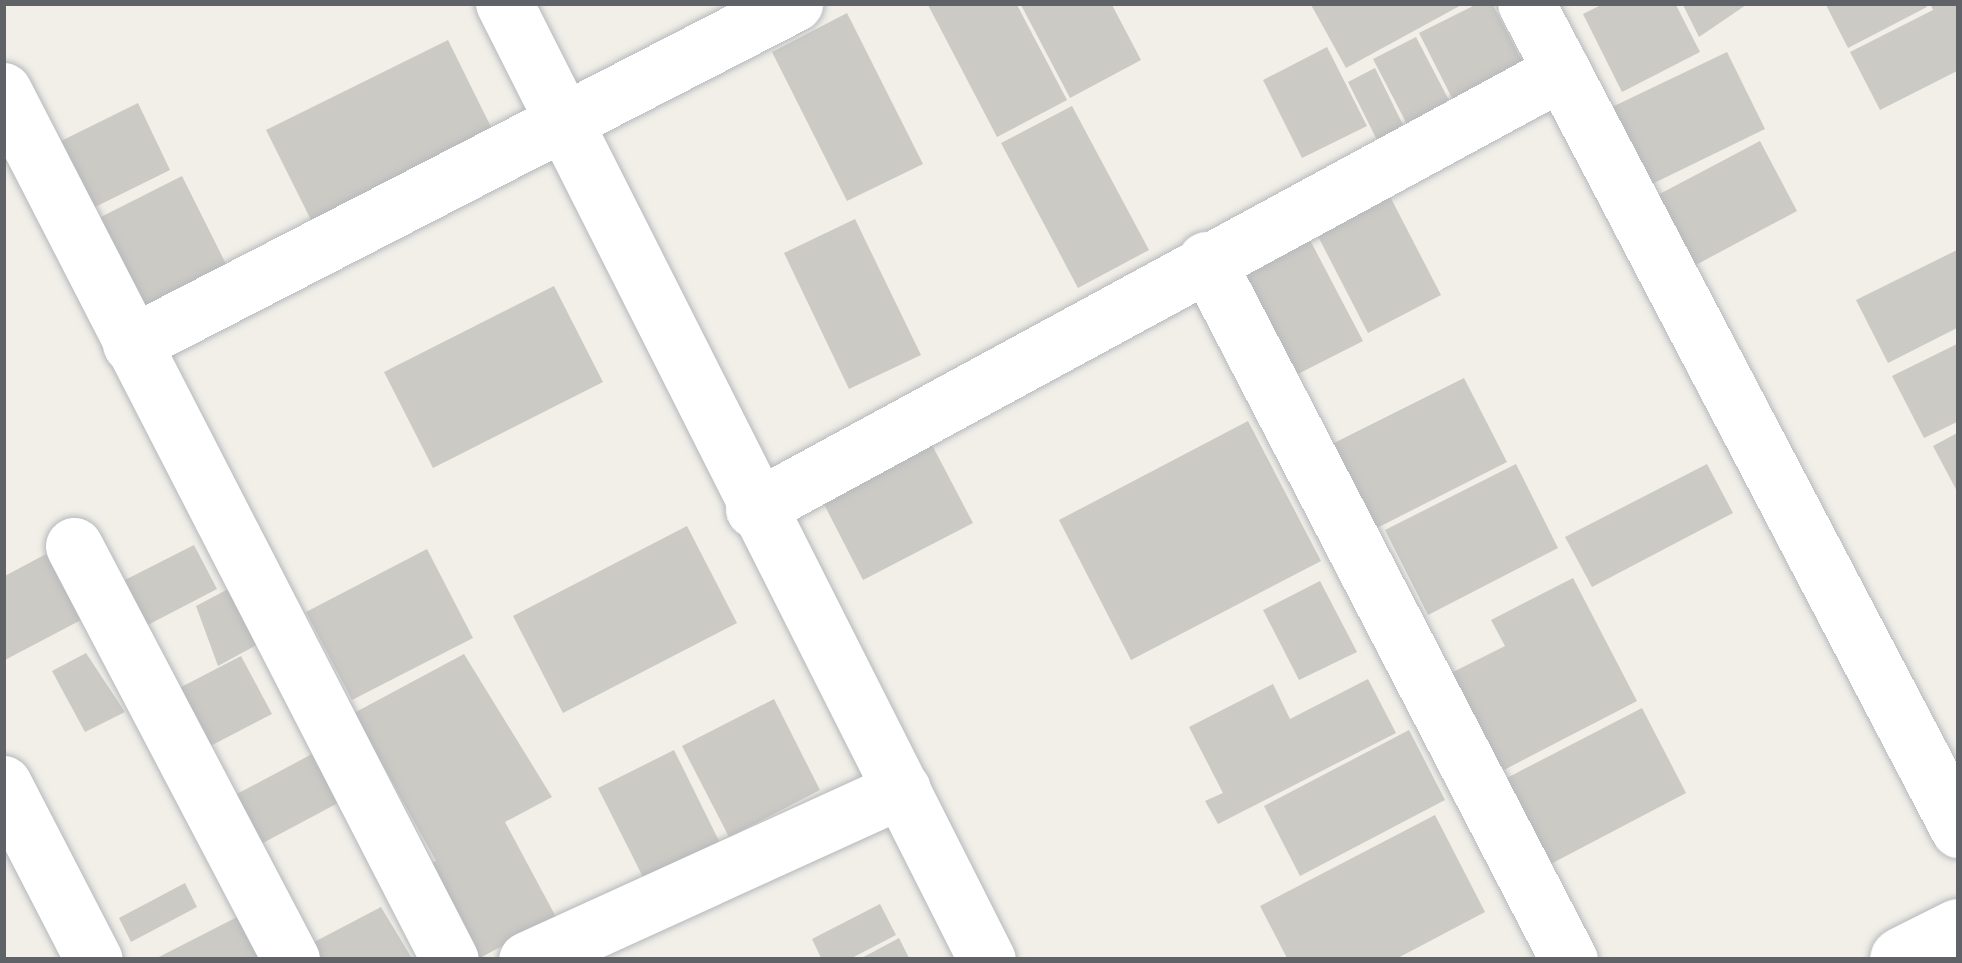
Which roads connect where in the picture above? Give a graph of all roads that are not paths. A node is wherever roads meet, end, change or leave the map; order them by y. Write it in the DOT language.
graph roads {
  1 [pos="504,3"];
  2 [pos="794,3"];
  3 [pos="1526,3"];
  4 [pos="1562,71"];
  5 [pos="3,91"];
  6 [pos="563,123"];
  7 [pos="1206,260"];
  8 [pos="131,344"];
  9 [pos="754,509"];
  10 [pos="74,546"];
  11 [pos="3,784"];
  12 [pos="902,789"];
  13 [pos="1959,829"];
  14 [pos="1959,932"];
  15 [pos="94,960"];
  16 [pos="291,960"];
  17 [pos="450,960"];
  18 [pos="527,960"];
  19 [pos="987,960"];
  20 [pos="1569,960"];
  21 [pos="1903,960"];
  1 -- 6 [label="street"];
  2 -- 6 [label="street"];
  3 -- 4 [label="street"];
  4 -- 7 [label="street"];
  4 -- 13 [label="street"];
  5 -- 8 [label="street"];
  6 -- 8 [label="street"];
  6 -- 9 [label="street"];
  7 -- 9 [label="street"];
  7 -- 20 [label="street"];
  8 -- 17 [label="street"];
  9 -- 12 [label="street"];
  10 -- 16 [label="street"];
  11 -- 15 [label="street"];
  12 -- 18 [label="street"];
  12 -- 19 [label="street"];
  14 -- 21 [label="street"];
}
